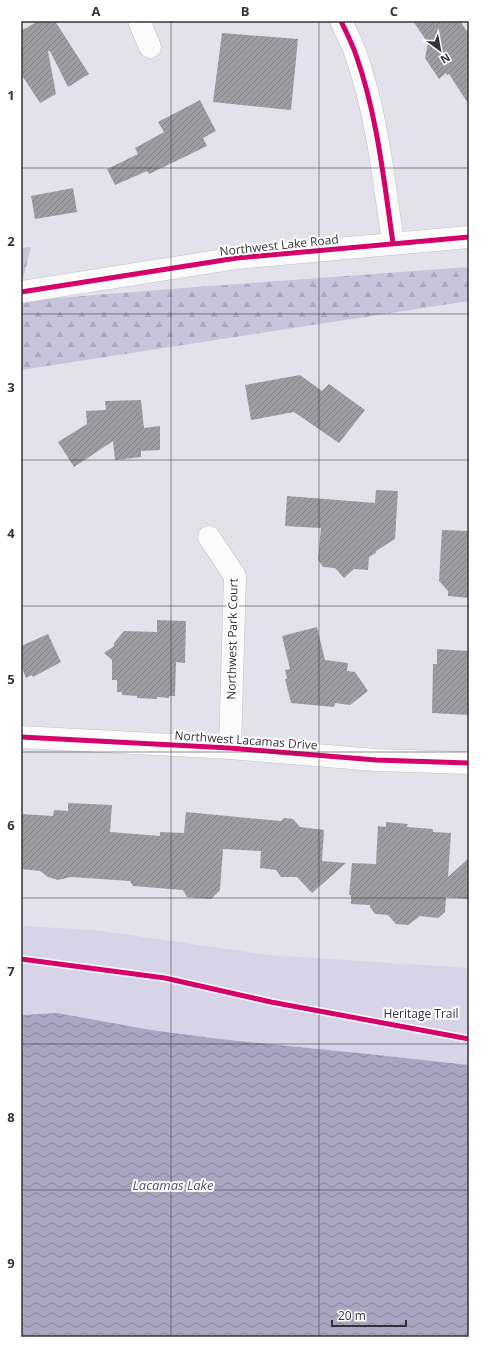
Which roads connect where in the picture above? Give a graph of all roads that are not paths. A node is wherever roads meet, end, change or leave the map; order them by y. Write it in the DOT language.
graph roads {
  1 [pos="139,21"];
  2 [pos="341,21"];
  3 [pos="150,47"];
  4 [pos="469,237"];
  5 [pos="393,243"];
  6 [pos="21,292"];
  7 [pos="209,537"];
  8 [pos="21,736"];
  9 [pos="230,748"];
  10 [pos="469,764"];
  1 -- 3 [label="street"];
  2 -- 5 [label="street"];
  4 -- 5 [label="street, Northwest Lake Road"];
  5 -- 6 [label="street, Northwest Lake Road"];
  7 -- 9 [label="street, Northwest Park Court"];
  8 -- 9 [label="street, Northwest Lacamas Drive"];
  9 -- 10 [label="street, Northwest Lacamas Drive"];
}
